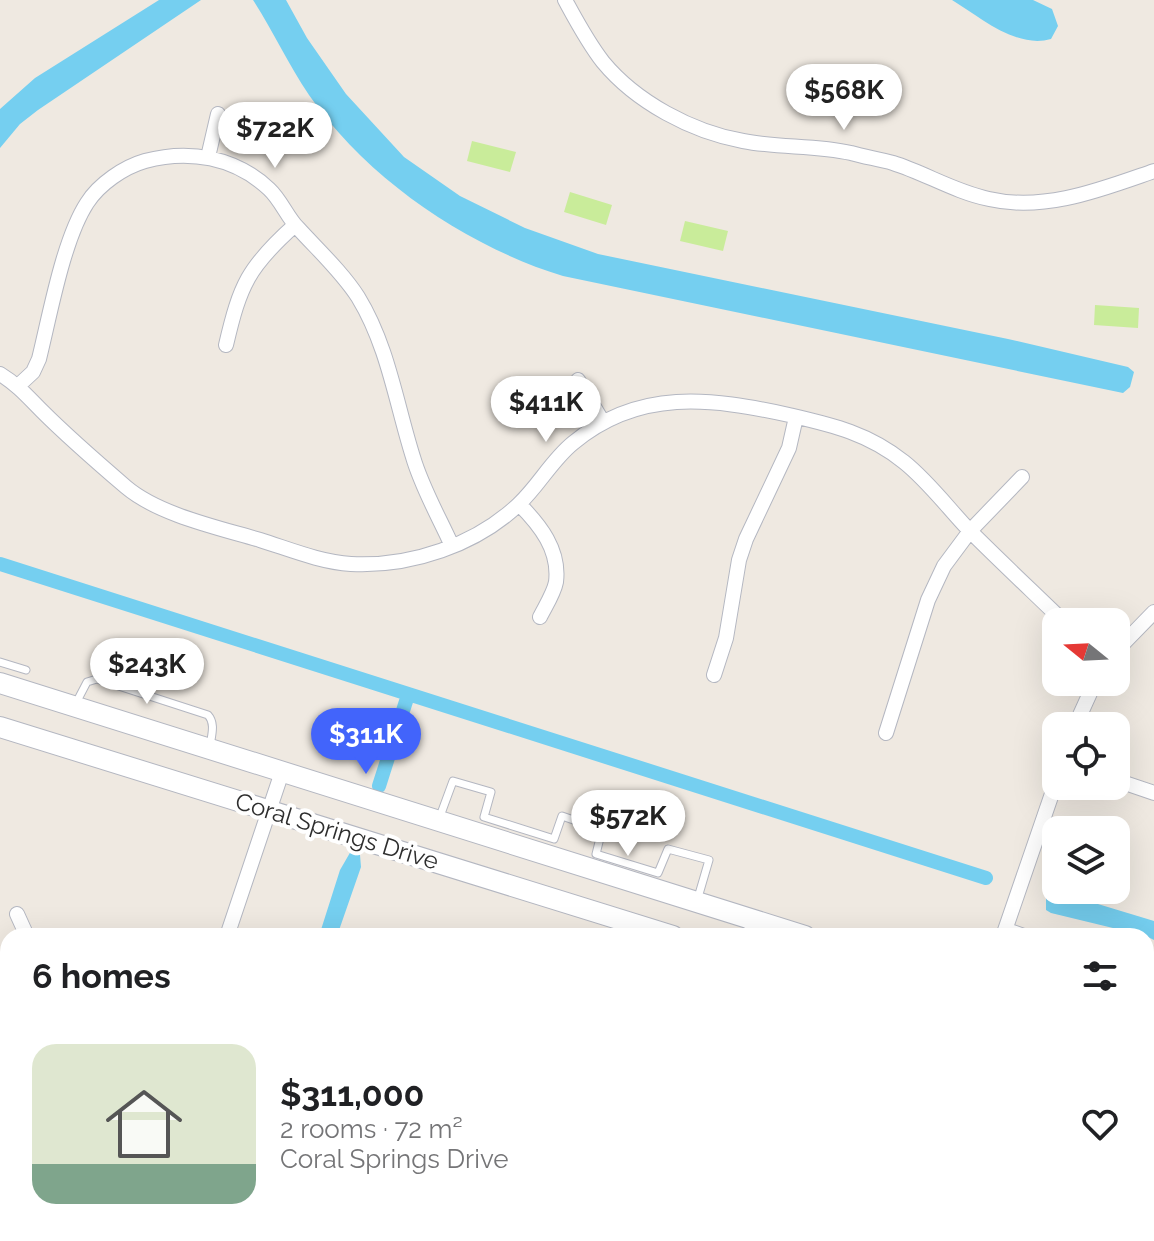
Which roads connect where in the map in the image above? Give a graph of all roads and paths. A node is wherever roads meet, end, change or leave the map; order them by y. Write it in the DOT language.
graph roads {
  1 [pos="565,0"];
  2 [pos="218,114"];
  3 [pos="208,157"];
  4 [pos="1154,171"];
  5 [pos="295,225"];
  6 [pos="226,345"];
  7 [pos="0,374"];
  8 [pos="578,380"];
  9 [pos="19,385"];
  10 [pos="796,417"];
  11 [pos="603,422"];
  12 [pos="1022,477"];
  13 [pos="519,504"];
  14 [pos="970,531"];
  15 [pos="452,546"];
  16 [pos="1050,608"];
  17 [pos="1154,612"];
  18 [pos="540,617"];
  19 [pos="1130,637"];
  20 [pos="0,662"];
  21 [pos="26,670"];
  22 [pos="714,675"];
  23 [pos="0,683"];
  24 [pos="75,707"];
  25 [pos="0,727"];
  26 [pos="886,733"];
  27 [pos="209,749"];
  28 [pos="282,772"];
  29 [pos="1130,785"];
  30 [pos="1154,793"];
  31 [pos="1050,800"];
  32 [pos="269,810"];
  33 [pos="438,821"];
  34 [pos="593,862"];
  35 [pos="697,902"];
  36 [pos="17,914"];
  37 [pos="23,928"];
  38 [pos="230,928"];
  39 [pos="647,928"];
  40 [pos="752,928"];
  41 [pos="1005,928"];
  1 -- 4 [label="street"];
  2 -- 3 [label="street"];
  3 -- 5 [label="street"];
  3 -- 9 [label="street"];
  5 -- 6 [label="street"];
  5 -- 15 [label="street"];
  7 -- 9 [label="street"];
  8 -- 11 [label="street"];
  9 -- 15 [label="street"];
  10 -- 11 [label="street"];
  10 -- 14 [label="street"];
  10 -- 22 [label="street"];
  11 -- 13 [label="street"];
  12 -- 14 [label="street"];
  13 -- 15 [label="street"];
  13 -- 18 [label="street"];
  14 -- 16 [label="street"];
  14 -- 26 [label="street"];
  17 -- 19 [label="street"];
  20 -- 21 [label="lane"];
  23 -- 24 [label="main road, Coral Springs Drive"];
  24 -- 27 [label="main road, Coral Springs Drive"];
  24 -- 27 [label="lane"];
  25 -- 32 [label="main road, Coral Springs Drive"];
  27 -- 28 [label="main road, Coral Springs Drive"];
  28 -- 32 [label="street"];
  28 -- 33 [label="main road, Coral Springs Drive"];
  29 -- 30 [label="street"];
  31 -- 41 [label="street"];
  32 -- 38 [label="street"];
  32 -- 39 [label="main road, Coral Springs Drive"];
  33 -- 34 [label="main road, Coral Springs Drive"];
  33 -- 34 [label="lane"];
  34 -- 35 [label="main road, Coral Springs Drive"];
  34 -- 35 [label="lane"];
  35 -- 40 [label="main road, Coral Springs Drive"];
  36 -- 37 [label="street"];
}
